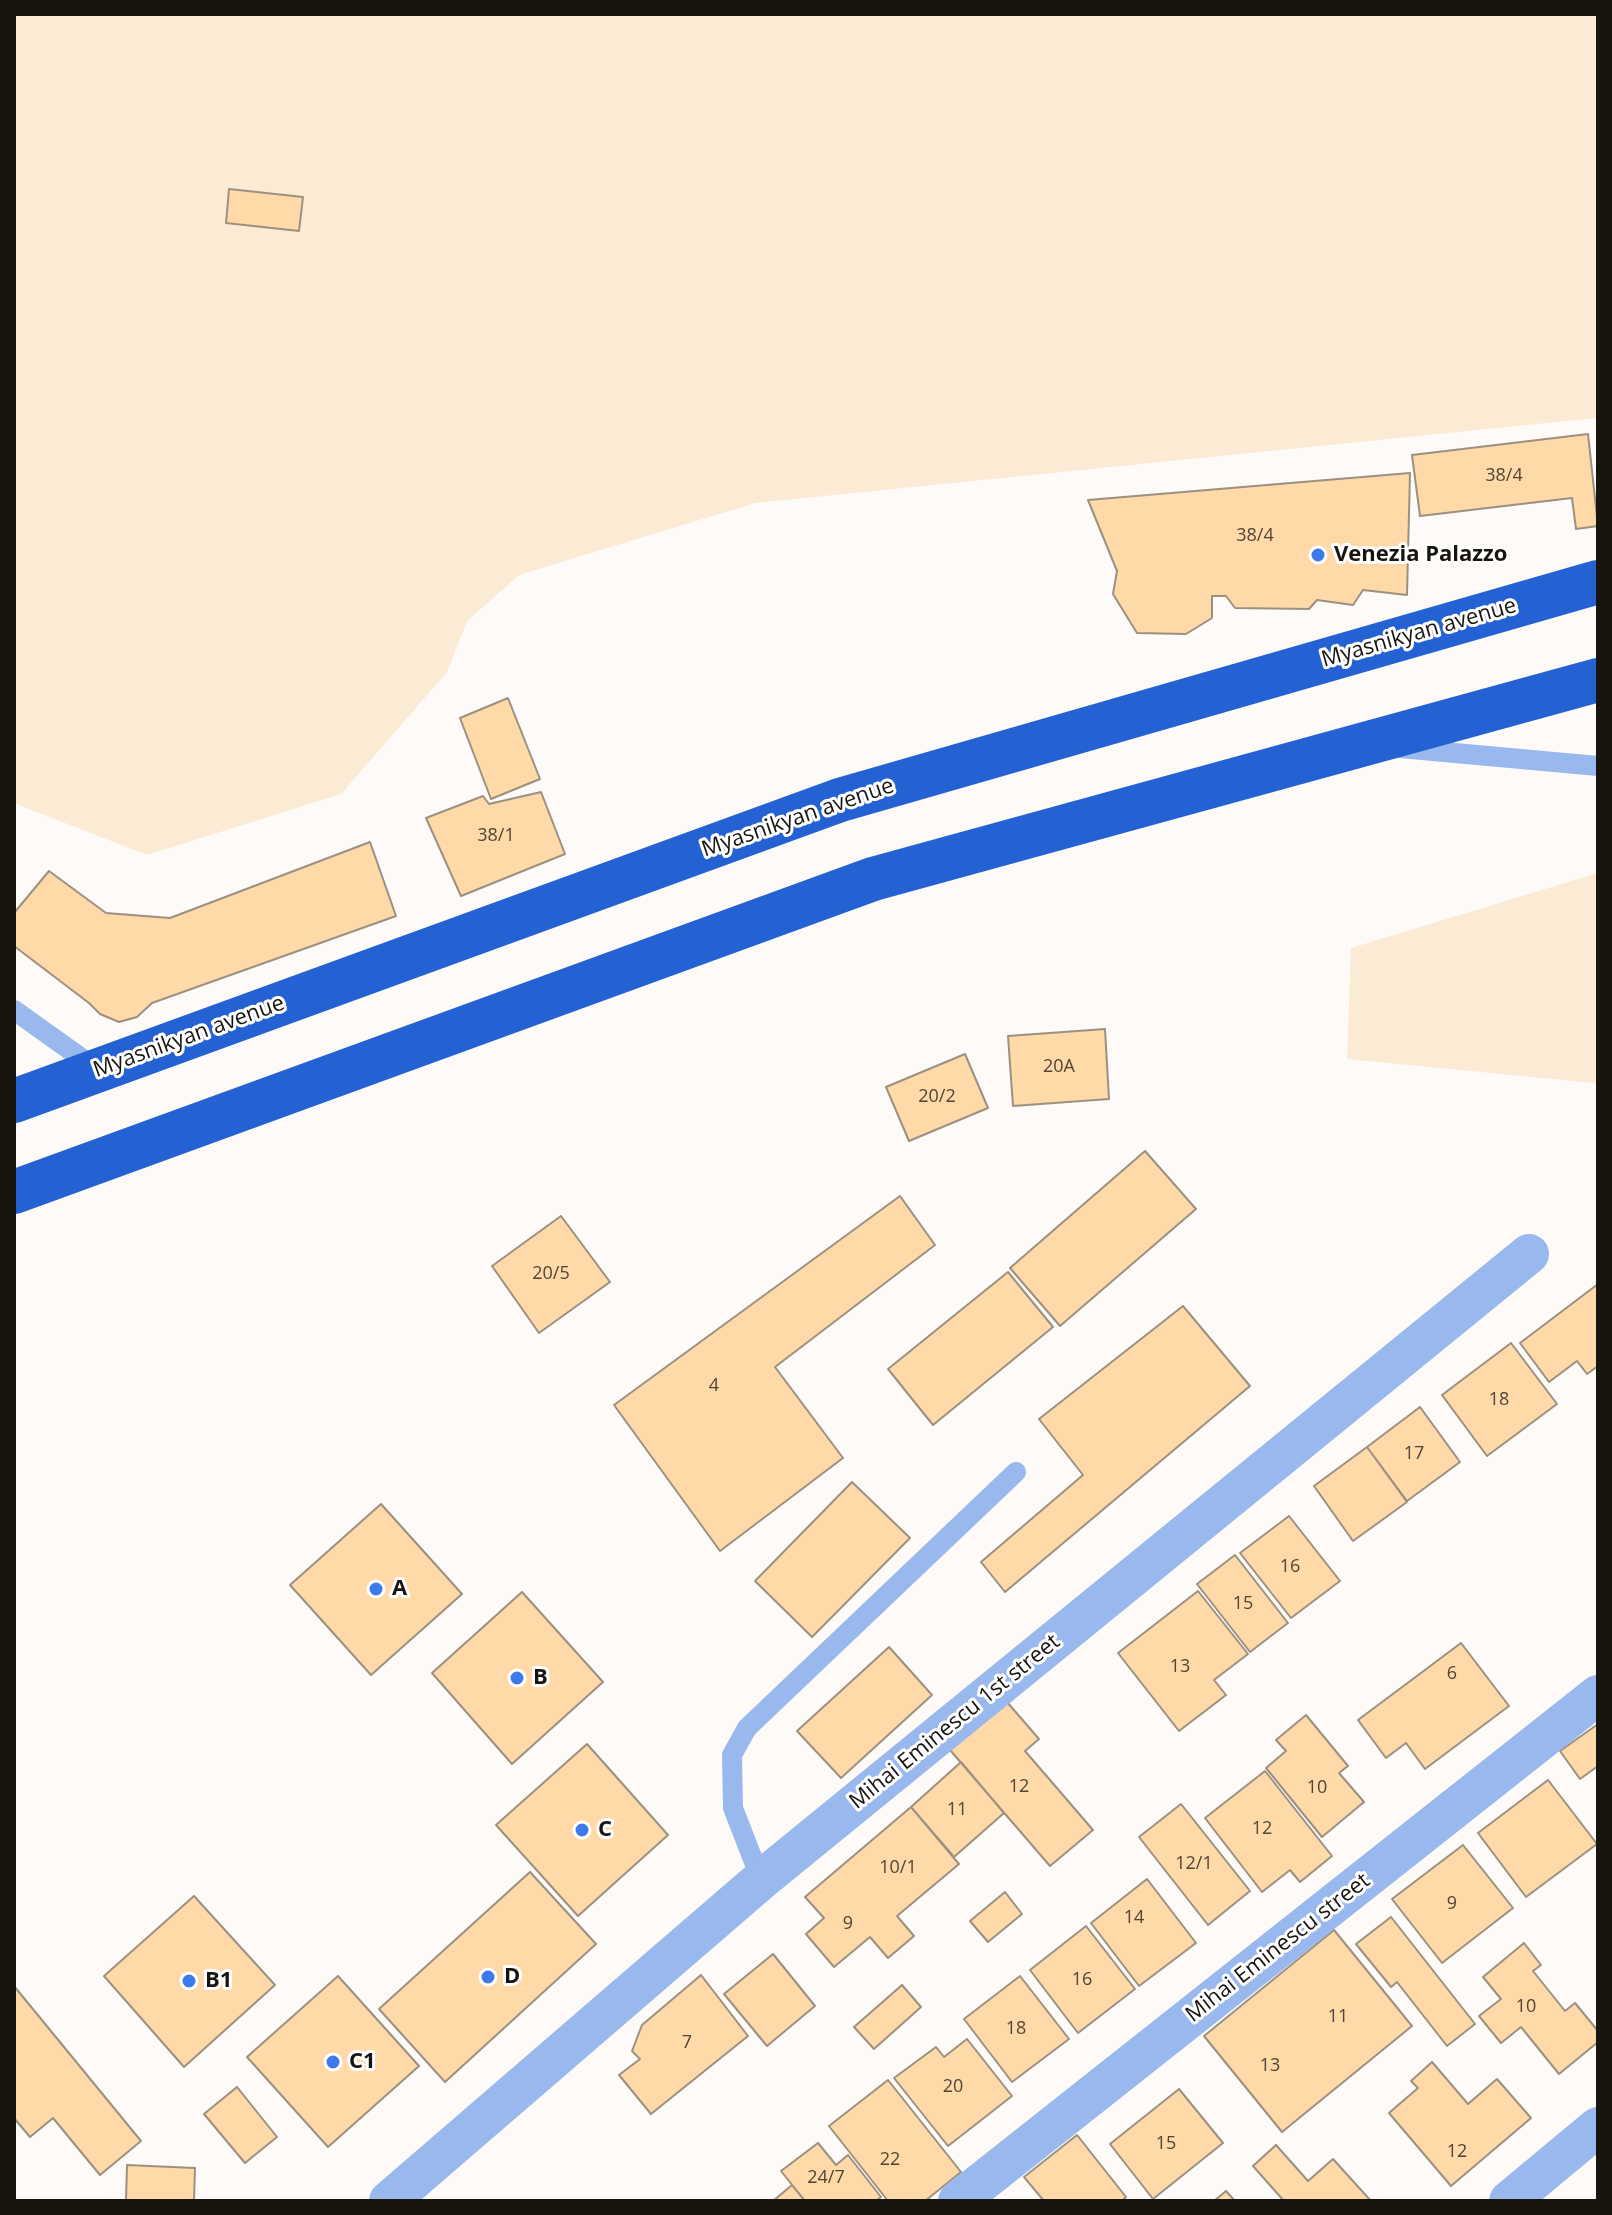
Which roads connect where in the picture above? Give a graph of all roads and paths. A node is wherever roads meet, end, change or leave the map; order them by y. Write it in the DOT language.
graph roads {
  1 [pos="1598,582"];
  2 [pos="1598,680"];
  3 [pos="1364,745"];
  4 [pos="1598,766"];
  5 [pos="14,1010"];
  6 [pos="98,1070"];
  7 [pos="14,1101"];
  8 [pos="14,1192"];
  9 [pos="1529,1254"];
  10 [pos="1016,1472"];
  11 [pos="1598,1695"];
  12 [pos="761,1880"];
  13 [pos="1598,2127"];
  14 [pos="389,2201"];
  15 [pos="958,2201"];
  16 [pos="1509,2201"];
  1 -- 6 [label="highway, Myasnikyan avenue"];
  2 -- 3 [label="highway"];
  3 -- 4 [label="lane"];
  3 -- 8 [label="highway"];
  5 -- 6 [label="lane"];
  6 -- 7 [label="highway, Myasnikyan avenue"];
  9 -- 12 [label="street, Mihai Eminescu 1st street"];
  10 -- 12 [label="lane"];
  11 -- 15 [label="street, Mihai Eminescu street"];
  12 -- 14 [label="street, Mihai Eminescu 1st street"];
  13 -- 16 [label="street"];
}
